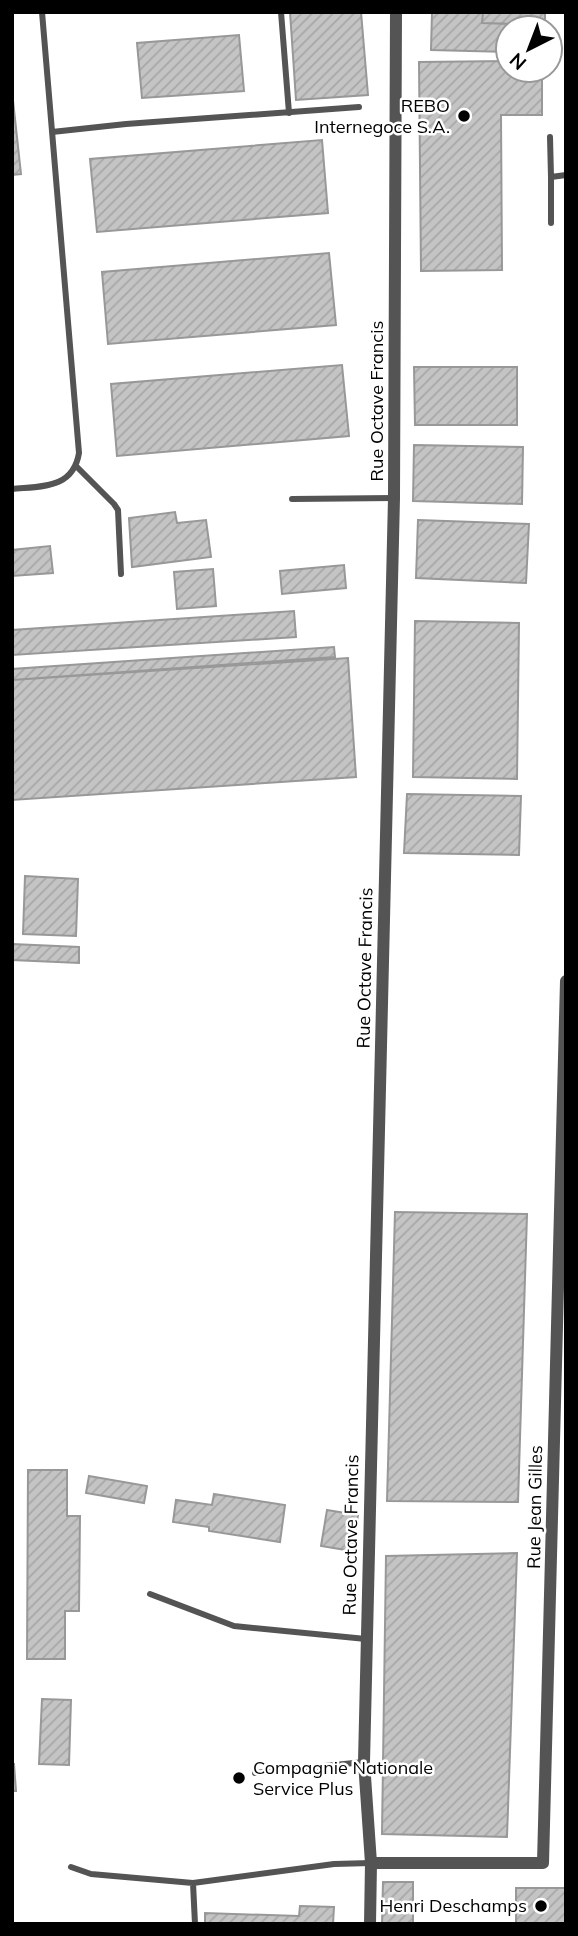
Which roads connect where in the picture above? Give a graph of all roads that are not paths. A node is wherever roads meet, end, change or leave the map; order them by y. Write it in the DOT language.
graph roads {
  1 [pos="42,12"];
  2 [pos="281,12"];
  3 [pos="396,12"];
  4 [pos="359,107"];
  5 [pos="289,113"];
  6 [pos="52,132"];
  7 [pos="550,137"];
  8 [pos="566,175"];
  9 [pos="551,177"];
  10 [pos="551,223"];
  11 [pos="76,467"];
  12 [pos="12,489"];
  13 [pos="394,498"];
  14 [pos="292,499"];
  15 [pos="121,574"];
  16 [pos="566,981"];
  17 [pos="150,1594"];
  18 [pos="366,1639"];
  19 [pos="364,1762"];
  20 [pos="254,1773"];
  21 [pos="372,1863"];
  22 [pos="71,1867"];
  23 [pos="193,1883"];
  24 [pos="195,1924"];
  25 [pos="370,1924"];
  1 -- 6 [label="lane"];
  2 -- 5 [label="lane"];
  3 -- 13 [label="street, Rue Octave Francis"];
  4 -- 5 [label="lane"];
  5 -- 6 [label="lane"];
  6 -- 11 [label="lane"];
  7 -- 9 [label="lane"];
  8 -- 9 [label="lane"];
  9 -- 10 [label="lane"];
  11 -- 12 [label="lane"];
  11 -- 15 [label="lane"];
  13 -- 14 [label="lane"];
  13 -- 18 [label="street, Rue Octave Francis"];
  16 -- 21 [label="street, Rue Jean Gilles"];
  17 -- 18 [label="lane"];
  18 -- 19 [label="street, Rue Octave Francis"];
  19 -- 20 [label="lane"];
  19 -- 21 [label="street, Rue Octave Francis"];
  21 -- 23 [label="lane"];
  21 -- 25 [label="street, Rue Octave Francis"];
  22 -- 23 [label="lane"];
  23 -- 24 [label="lane"];
}
